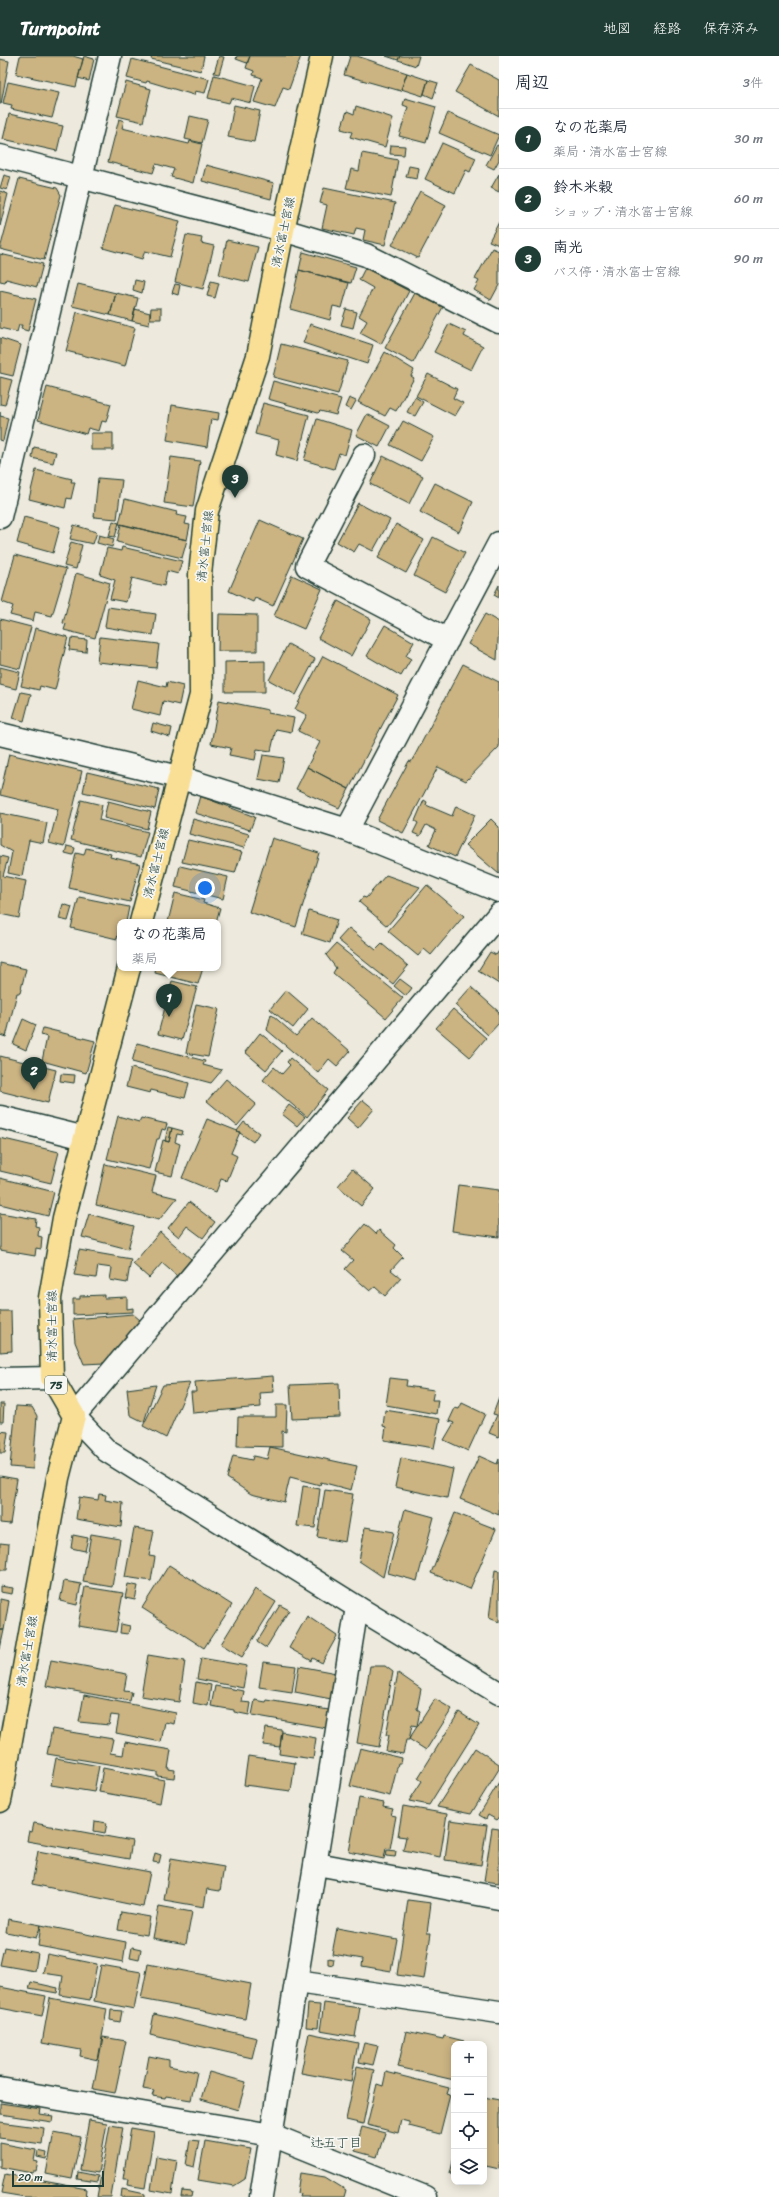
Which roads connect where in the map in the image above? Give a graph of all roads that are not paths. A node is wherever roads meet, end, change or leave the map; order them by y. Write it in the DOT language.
graph roads {
  1 [pos="110,56"];
  2 [pos="322,56"];
  3 [pos="0,156"];
  4 [pos="82,176"];
  5 [pos="283,230"];
  6 [pos="499,322"];
  7 [pos="364,455"];
  8 [pos="0,517"];
  9 [pos="499,543"];
  10 [pos="448,640"];
  11 [pos="0,734"];
  12 [pos="178,777"];
  13 [pos="347,830"];
  14 [pos="499,891"];
  15 [pos="499,914"];
  16 [pos="142,919"];
  17 [pos="128,971"];
  18 [pos="0,1117"];
  19 [pos="85,1138"];
  20 [pos="52,1378"];
  21 [pos="0,1379"];
  22 [pos="74,1416"];
  23 [pos="357,1607"];
  24 [pos="499,1693"];
  25 [pos="0,1801"];
  26 [pos="317,1864"];
  27 [pos="499,1898"];
  28 [pos="297,1982"];
  29 [pos="499,2012"];
  30 [pos="0,2089"];
  31 [pos="272,2135"];
  32 [pos="261,2197"];
  33 [pos="425,2197"];
  1 -- 4 [label="street"];
  2 -- 5 [label="main road, 清水富士宮線"];
  3 -- 4 [label="street"];
  4 -- 5 [label="street"];
  4 -- 8 [label="street"];
  5 -- 6 [label="street"];
  5 -- 12 [label="main road, 清水富士宮線"];
  7 -- 10 [label="street"];
  9 -- 10 [label="street"];
  10 -- 13 [label="street"];
  11 -- 12 [label="street"];
  12 -- 13 [label="street"];
  12 -- 16 [label="main road, 清水富士宮線"];
  13 -- 14 [label="street"];
  15 -- 22 [label="street"];
  17 -- 19 [label="main road, 清水富士宮線 / 75"];
  18 -- 19 [label="street"];
  19 -- 20 [label="main road, 清水富士宮線 / 75"];
  20 -- 21 [label="street"];
  20 -- 22 [label="main road, 清水富士宮線 / 75"];
  22 -- 23 [label="street"];
  22 -- 25 [label="main road, 清水富士宮線"];
  23 -- 24 [label="street"];
  23 -- 26 [label="street"];
  26 -- 27 [label="street"];
  26 -- 28 [label="street"];
  28 -- 29 [label="street"];
  28 -- 31 [label="street"];
  30 -- 31 [label="street"];
  31 -- 32 [label="street"];
  31 -- 33 [label="street"];
}
